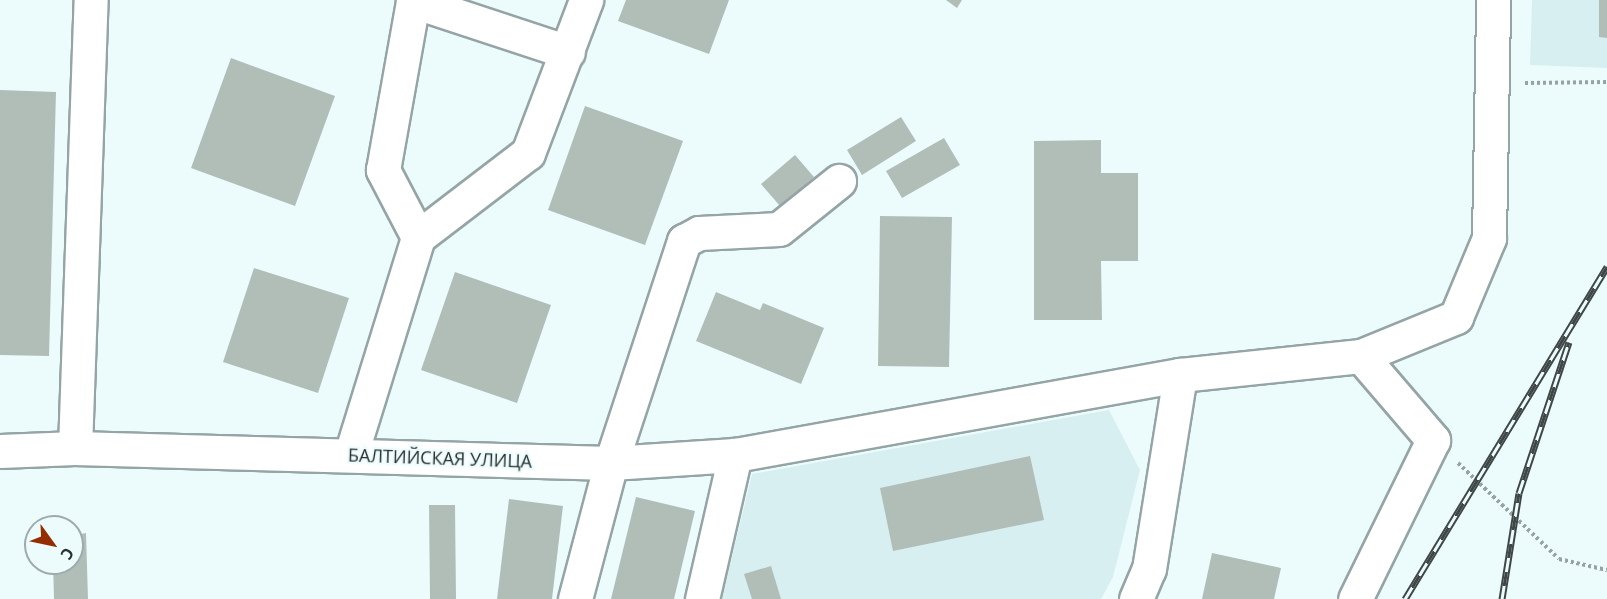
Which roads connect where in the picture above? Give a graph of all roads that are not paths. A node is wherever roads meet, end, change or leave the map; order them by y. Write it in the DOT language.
graph roads {
  1 [pos="91,0"];
  2 [pos="586,0"];
  3 [pos="1493,0"];
  4 [pos="567,52"];
  5 [pos="839,181"];
  6 [pos="418,237"];
  7 [pos="1361,356"];
  8 [pos="1180,375"];
  9 [pos="75,448"];
  10 [pos="0,451"];
  11 [pos="351,454"];
  12 [pos="735,455"];
  13 [pos="611,463"];
  14 [pos="575,599"];
  15 [pos="702,599"];
  16 [pos="1136,599"];
  17 [pos="1355,599"];
  1 -- 9 [label="street"];
  2 -- 4 [label="street"];
  3 -- 7 [label="street, БАЛТИЙСКАЯ УЛИЦА"];
  4 -- 6 [label="street"];
  4 -- 6 [label="street"];
  5 -- 13 [label="street"];
  6 -- 11 [label="street"];
  7 -- 8 [label="street, БАЛТИЙСКАЯ УЛИЦА"];
  7 -- 17 [label="street"];
  8 -- 12 [label="street, БАЛТИЙСКАЯ УЛИЦА"];
  8 -- 16 [label="street"];
  9 -- 10 [label="street, БАЛТИЙСКАЯ УЛИЦА"];
  9 -- 11 [label="street, БАЛТИЙСКАЯ УЛИЦА"];
  11 -- 13 [label="street, БАЛТИЙСКАЯ УЛИЦА"];
  12 -- 13 [label="street, БАЛТИЙСКАЯ УЛИЦА"];
  12 -- 15 [label="street"];
  13 -- 14 [label="street"];
}
